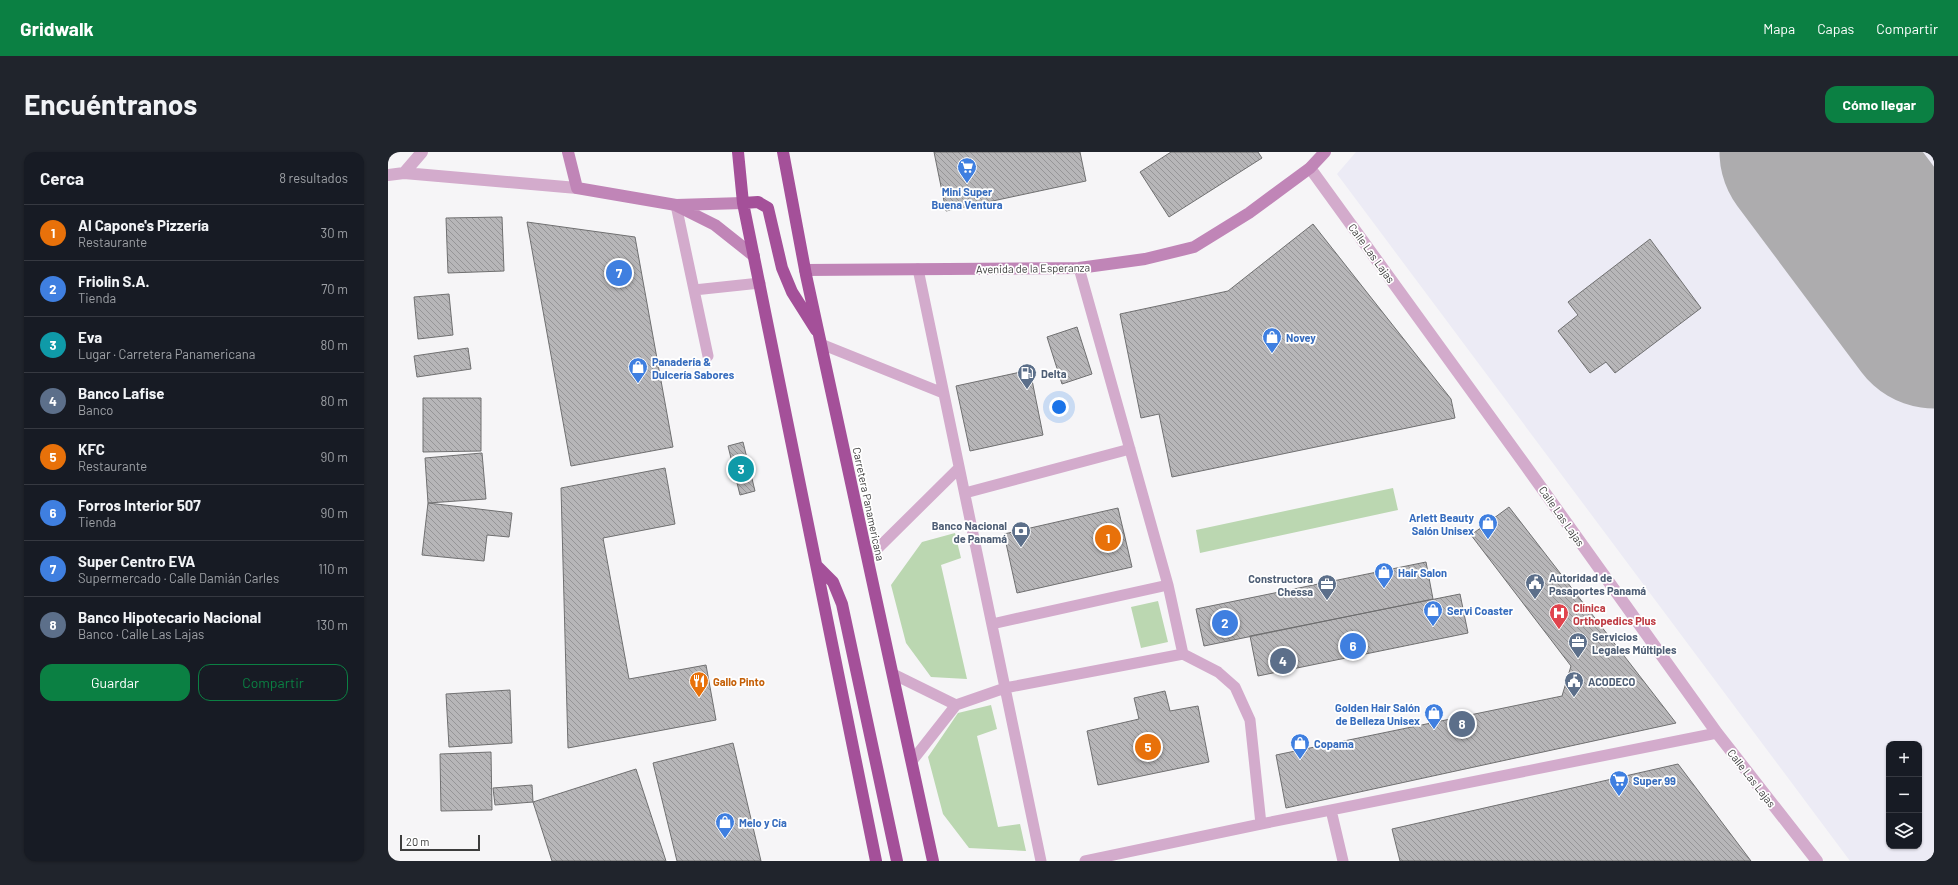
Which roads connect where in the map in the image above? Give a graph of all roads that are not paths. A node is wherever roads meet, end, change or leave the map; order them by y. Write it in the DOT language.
graph roads {
  1 [pos="422,152"];
  2 [pos="568,152"];
  3 [pos="738,152"];
  4 [pos="783,152"];
  5 [pos="1325,152"];
  6 [pos="1310,168"];
  7 [pos="404,173"];
  8 [pos="388,175"];
  9 [pos="577,188"];
  10 [pos="743,203"];
  11 [pos="676,205"];
  12 [pos="754,256"];
  13 [pos="1079,268"];
  14 [pos="918,269"];
  15 [pos="805,270"];
  16 [pos="760,283"];
  17 [pos="694,290"];
  18 [pos="820,340"];
  19 [pos="708,356"];
  20 [pos="943,393"];
  21 [pos="1130,449"];
  22 [pos="959,468"];
  23 [pos="964,493"];
  24 [pos="868,558"];
  25 [pos="817,566"];
  26 [pos="1168,585"];
  27 [pos="992,624"];
  28 [pos="1183,654"];
  29 [pos="893,674"];
  30 [pos="1005,688"];
  31 [pos="956,705"];
  32 [pos="1717,733"];
  33 [pos="912,761"];
  34 [pos="1331,810"];
  35 [pos="1260,824"];
  36 [pos="876,861"];
  37 [pos="897,861"];
  38 [pos="933,861"];
  39 [pos="1042,861"];
  40 [pos="1085,861"];
  41 [pos="1343,861"];
  42 [pos="1817,861"];
  1 -- 7 [label="street"];
  2 -- 9 [label="street"];
  3 -- 10 [label="highway"];
  4 -- 15 [label="highway, Carretera Panamericana"];
  5 -- 6 [label="street, Avenida de la Esperanza"];
  6 -- 13 [label="street, Avenida de la Esperanza"];
  6 -- 32 [label="street, Calle Las Lajas"];
  7 -- 8 [label="street"];
  7 -- 9 [label="street"];
  9 -- 11 [label="street"];
  10 -- 11 [label="street"];
  10 -- 12 [label="highway"];
  10 -- 18 [label="highway"];
  11 -- 12 [label="street"];
  11 -- 17 [label="lane"];
  12 -- 16 [label="highway"];
  13 -- 14 [label="street, Avenida de la Esperanza"];
  13 -- 21 [label="lane"];
  14 -- 15 [label="street, Avenida de la Esperanza"];
  14 -- 20 [label="lane"];
  15 -- 18 [label="highway, Carretera Panamericana"];
  16 -- 17 [label="lane"];
  16 -- 25 [label="highway"];
  17 -- 19 [label="lane"];
  18 -- 20 [label="lane"];
  18 -- 24 [label="highway, Carretera Panamericana"];
  20 -- 22 [label="lane"];
  21 -- 23 [label="lane"];
  21 -- 26 [label="lane"];
  22 -- 23 [label="lane"];
  22 -- 24 [label="lane"];
  23 -- 27 [label="lane"];
  24 -- 29 [label="highway, Carretera Panamericana"];
  25 -- 36 [label="highway"];
  25 -- 37 [label="highway"];
  26 -- 27 [label="lane"];
  26 -- 28 [label="lane"];
  27 -- 30 [label="lane"];
  28 -- 30 [label="lane"];
  28 -- 35 [label="lane"];
  29 -- 31 [label="lane"];
  29 -- 33 [label="highway, Carretera Panamericana"];
  30 -- 31 [label="lane"];
  30 -- 39 [label="lane"];
  31 -- 33 [label="lane"];
  32 -- 34 [label="lane"];
  32 -- 42 [label="street, Calle Las Lajas"];
  33 -- 38 [label="highway, Carretera Panamericana"];
  34 -- 35 [label="lane"];
  34 -- 41 [label="lane"];
  35 -- 40 [label="lane"];
}
